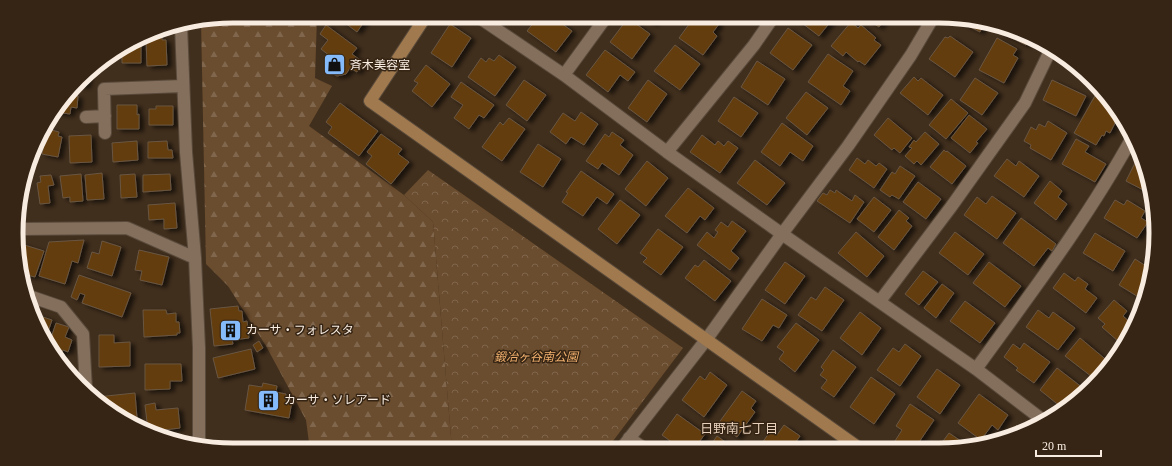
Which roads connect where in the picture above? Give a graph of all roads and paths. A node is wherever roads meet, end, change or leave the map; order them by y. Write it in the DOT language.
graph roads {
  1 [pos="421,23"];
  2 [pos="487,23"];
  3 [pos="603,23"];
  4 [pos="769,23"];
  5 [pos="930,23"];
  6 [pos="182,29"];
  7 [pos="1049,54"];
  8 [pos="564,75"];
  9 [pos="183,86"];
  10 [pos="105,116"];
  11 [pos="86,117"];
  12 [pos="105,133"];
  13 [pos="1128,143"];
  14 [pos="667,152"];
  15 [pos="23,229"];
  16 [pos="782,234"];
  17 [pos="195,258"];
  18 [pos="33,297"];
  19 [pos="880,301"];
  20 [pos="706,340"];
  21 [pos="976,369"];
  22 [pos="86,382"];
  23 [pos="1039,417"];
  24 [pos="629,438"];
  25 [pos="198,440"];
  26 [pos="625,443"];
  27 [pos="636,443"];
  28 [pos="852,443"];
  1 -- 20 [label="street"];
  2 -- 8 [label="street"];
  3 -- 8 [label="street"];
  4 -- 14 [label="street"];
  5 -- 16 [label="street"];
  6 -- 9 [label="street"];
  7 -- 19 [label="street"];
  8 -- 14 [label="street"];
  9 -- 10 [label="street"];
  9 -- 17 [label="street"];
  10 -- 11 [label="street"];
  10 -- 12 [label="street"];
  13 -- 21 [label="street"];
  14 -- 16 [label="street"];
  15 -- 17 [label="street"];
  16 -- 19 [label="street"];
  16 -- 20 [label="street"];
  17 -- 25 [label="street"];
  18 -- 22 [label="street"];
  19 -- 21 [label="street"];
  20 -- 24 [label="street"];
  20 -- 28 [label="street"];
  21 -- 23 [label="street"];
  24 -- 26 [label="street"];
  24 -- 27 [label="street"];
}
